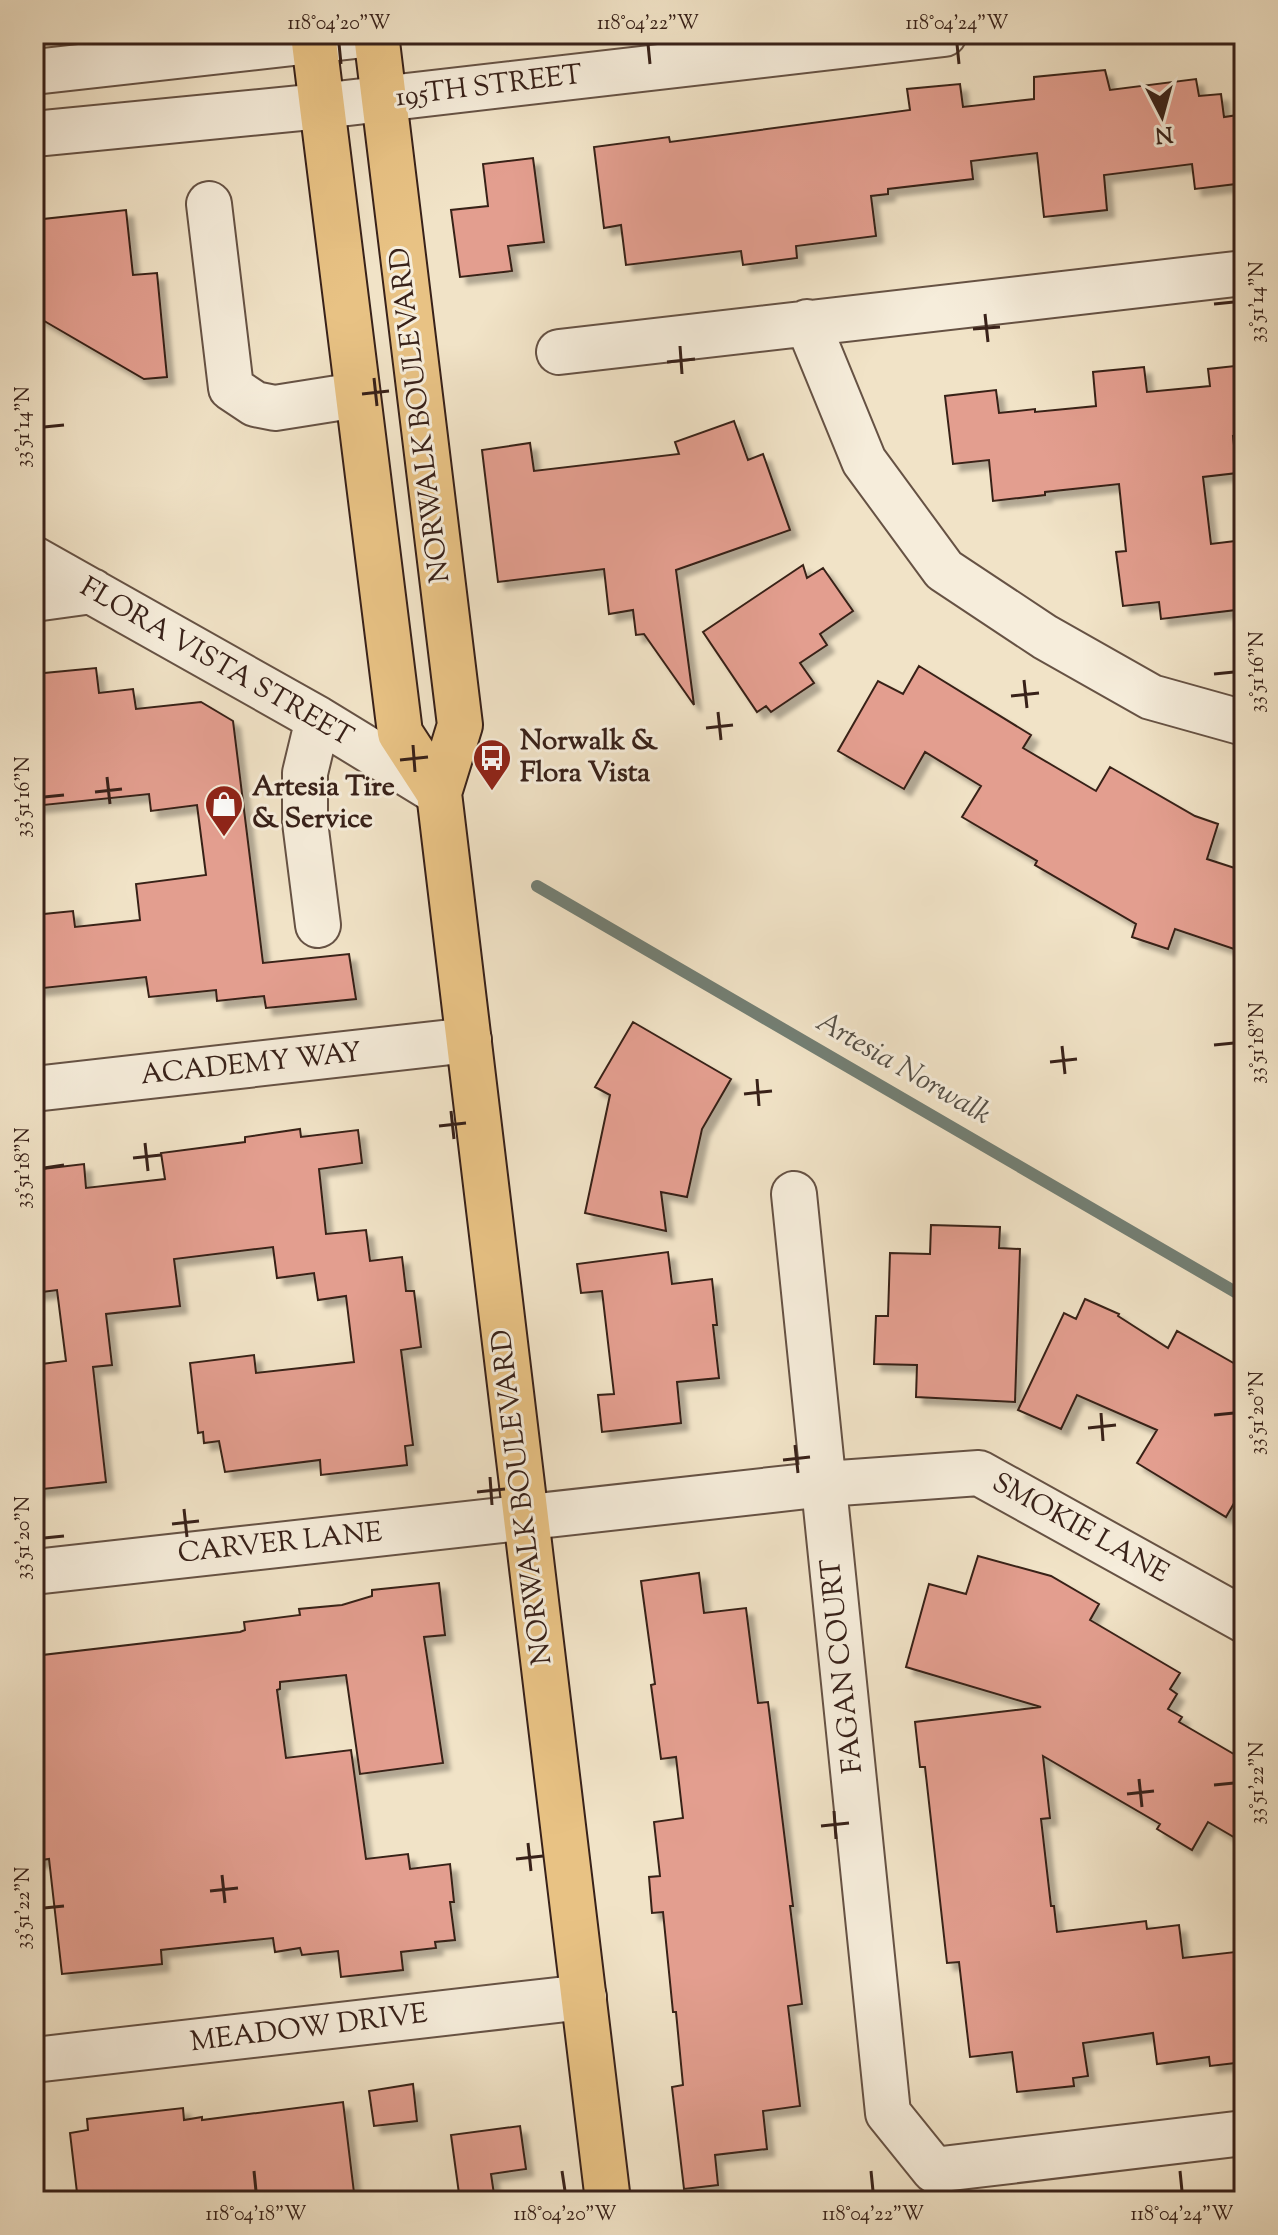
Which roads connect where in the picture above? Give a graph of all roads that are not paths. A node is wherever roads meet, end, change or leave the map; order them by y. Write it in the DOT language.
graph roads {
  1 [pos="374,34"];
  2 [pos="944,34"];
  3 [pos="313,38"];
  4 [pos="34,72"];
  5 [pos="383,99"];
  6 [pos="321,106"];
  7 [pos="34,134"];
  8 [pos="209,204"];
  9 [pos="1244,273"];
  10 [pos="807,322"];
  11 [pos="559,352"];
  12 [pos="357,395"];
  13 [pos="34,559"];
  14 [pos="92,591"];
  15 [pos="34,599"];
  16 [pos="318,719"];
  17 [pos="1244,723"];
  18 [pos="439,793"];
  19 [pos="318,925"];
  20 [pos="469,1040"];
  21 [pos="34,1089"];
  22 [pos="794,1194"];
  23 [pos="825,1484"];
  24 [pos="526,1517"];
  25 [pos="34,1572"];
  26 [pos="1244,1620"];
  27 [pos="584,1997"];
  28 [pos="34,2060"];
  29 [pos="1244,2133"];
  30 [pos="608,2201"];
  1 -- 3 [label="street"];
  1 -- 5 [label="main road, NORWALK BOULEVARD"];
  2 -- 5 [label="street, 195TH STREET"];
  3 -- 4 [label="street"];
  3 -- 6 [label="main road, NORWALK BOULEVARD"];
  5 -- 6 [label="street, 195TH STREET"];
  5 -- 18 [label="main road, NORWALK BOULEVARD"];
  6 -- 7 [label="street, 195TH STREET"];
  6 -- 12 [label="main road, NORWALK BOULEVARD"];
  8 -- 12 [label="street"];
  9 -- 10 [label="street"];
  10 -- 11 [label="street"];
  10 -- 17 [label="street"];
  12 -- 18 [label="main road, NORWALK BOULEVARD"];
  13 -- 14 [label="street, FLORA VISTA STREET"];
  14 -- 15 [label="street"];
  14 -- 16 [label="street, FLORA VISTA STREET"];
  16 -- 18 [label="street, FLORA VISTA STREET"];
  16 -- 19 [label="street"];
  18 -- 20 [label="main road, NORWALK BOULEVARD"];
  20 -- 21 [label="street, ACADEMY WAY"];
  20 -- 24 [label="main road, NORWALK BOULEVARD"];
  22 -- 23 [label="street, FAGAN COURT"];
  23 -- 24 [label="street, SMOKIE LANE"];
  23 -- 26 [label="street, SMOKIE LANE"];
  23 -- 29 [label="street, FAGAN COURT"];
  24 -- 25 [label="street, CARVER LANE"];
  24 -- 27 [label="main road, NORWALK BOULEVARD"];
  27 -- 28 [label="street, MEADOW DRIVE"];
  27 -- 30 [label="main road, NORWALK BOULEVARD"];
}
